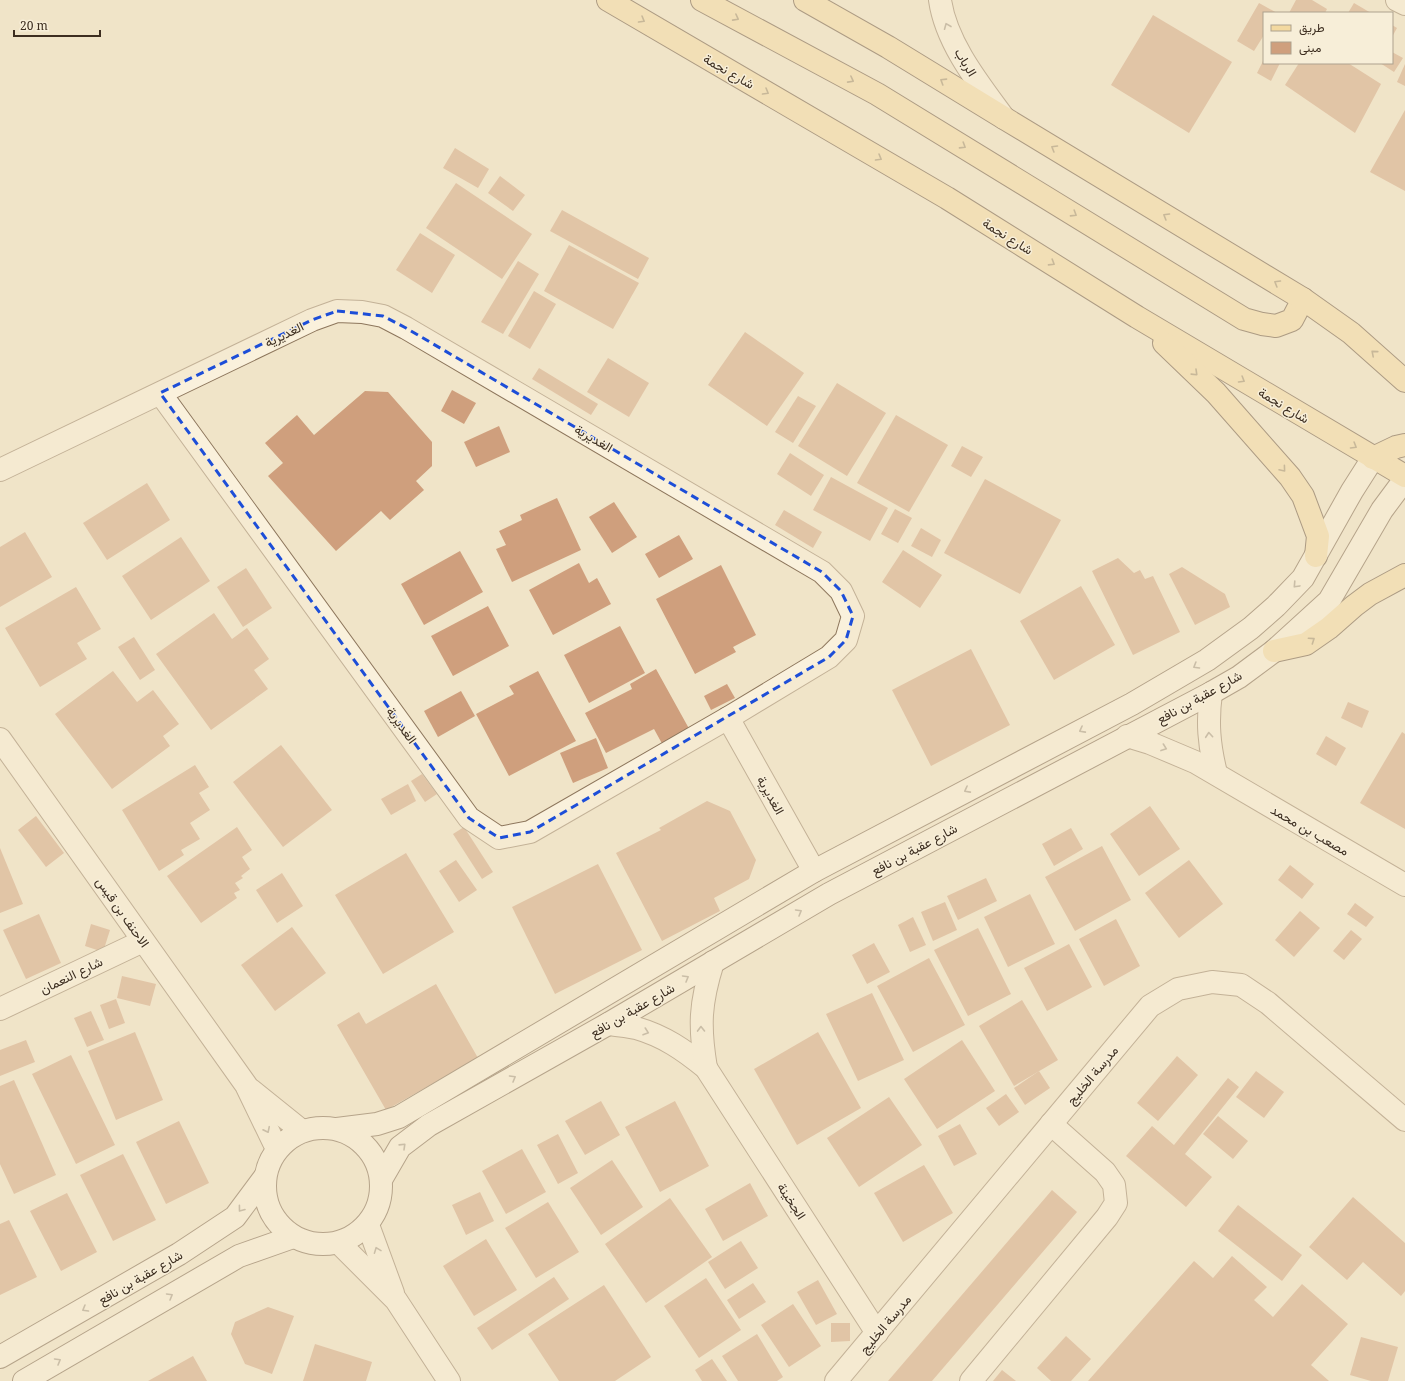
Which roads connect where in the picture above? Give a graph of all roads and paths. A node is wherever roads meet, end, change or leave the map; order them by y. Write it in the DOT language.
graph roads {
  1 [pos="608,0"];
  2 [pos="702,0"];
  3 [pos="805,0"];
  4 [pos="940,0"];
  5 [pos="1397,0"];
  6 [pos="1405,4"];
  7 [pos="1004,118"];
  8 [pos="1303,299"];
  9 [pos="1137,317"];
  10 [pos="1405,381"];
  11 [pos="160,393"];
  12 [pos="1405,446"];
  13 [pos="1373,458"];
  14 [pos="0,470"];
  15 [pos="1405,478"];
  16 [pos="1316,556"];
  17 [pos="1405,575"];
  18 [pos="1274,651"];
  19 [pos="1211,693"];
  20 [pos="728,718"];
  21 [pos="1127,736"];
  22 [pos="0,739"];
  23 [pos="1216,773"];
  24 [pos="814,871"];
  25 [pos="1405,885"];
  26 [pos="143,941"];
  27 [pos="713,962"];
  28 [pos="0,1009"];
  29 [pos="608,1024"];
  30 [pos="706,1068"];
  31 [pos="246,1085"];
  32 [pos="1405,1120"];
  33 [pos="1051,1124"];
  34 [pos="337,1129"];
  35 [pos="302,1131"];
  36 [pos="277,1149"];
  37 [pos="264,1178"];
  38 [pos="382,1178"];
  39 [pos="368,1224"];
  40 [pos="293,1237"];
  41 [pos="340,1243"];
  42 [pos="396,1300"];
  43 [pos="877,1333"];
  44 [pos="0,1357"];
  45 [pos="24,1381"];
  46 [pos="449,1381"];
  47 [pos="836,1381"];
  48 [pos="970,1381"];
  1 -- 9 [label="main road, شارع نجمة, one-way"];
  2 -- 8 [label="main road, one-way"];
  7 -- 3 [label="main road, one-way"];
  7 -- 4 [label="street, الرباب, one-way"];
  5 -- 6 [label="street"];
  8 -- 7 [label="main road, one-way"];
  10 -- 8 [label="main road, one-way"];
  9 -- 13 [label="main road, شارع نجمة, one-way"];
  9 -- 16 [label="main road, one-way"];
  11 -- 14 [label="street, الغديرية"];
  11 -- 20 [label="street, الغديرية"];
  11 -- 20 [label="street, الغديرية"];
  12 -- 13 [label="main road"];
  13 -- 15 [label="main road, شارع نجمة"];
  13 -- 16 [label="street, شارع عقبة بن نافع"];
  15 -- 18 [label="street, شارع عقبة بن نافع"];
  16 -- 24 [label="street, شارع عقبة بن نافع, one-way"];
  18 -- 17 [label="main road, one-way"];
  18 -- 19 [label="street, شارع عقبة بن نافع"];
  19 -- 21 [label="street, شارع عقبة بن نافع"];
  23 -- 19 [label="street, one-way"];
  20 -- 24 [label="street, الغديرية"];
  21 -- 23 [label="street, مصعب بن محمد, one-way"];
  27 -- 21 [label="street, شارع عقبة بن نافع, one-way"];
  22 -- 26 [label="street, الاحنف بن قيس"];
  23 -- 25 [label="street, مصعب بن محمد"];
  24 -- 34 [label="street, شارع عقبة بن نافع"];
  26 -- 28 [label="street, شارع النعمان"];
  26 -- 31 [label="street, الاحنف بن قيس"];
  29 -- 27 [label="street, شارع عقبة بن نافع, one-way"];
  30 -- 27 [label="street, الجخينة, one-way"];
  29 -- 30 [label="street, الجخينة, one-way"];
  38 -- 29 [label="street, شارع عقبة بن نافع, one-way"];
  30 -- 43 [label="street, الجخينة"];
  31 -- 35 [label="street, الاحنف بن قيس"];
  31 -- 36 [label="street, الاحنف بن قيس, one-way"];
  32 -- 33 [label="street, مدرسة الخليج"];
  33 -- 43 [label="street, مدرسة الخليج"];
  33 -- 48 [label="street"];
  34 -- 35 [label="street"];
  34 -- 38 [label="street"];
  35 -- 36 [label="street"];
  36 -- 37 [label="street"];
  37 -- 40 [label="street"];
  37 -- 44 [label="street, شارع عقبة بن نافع, one-way"];
  38 -- 39 [label="street"];
  39 -- 41 [label="street"];
  42 -- 39 [label="street, one-way"];
  40 -- 41 [label="street"];
  45 -- 40 [label="street, one-way"];
  41 -- 42 [label="street"];
  42 -- 46 [label="street"];
  43 -- 47 [label="street, مدرسة الخليج"];
}
